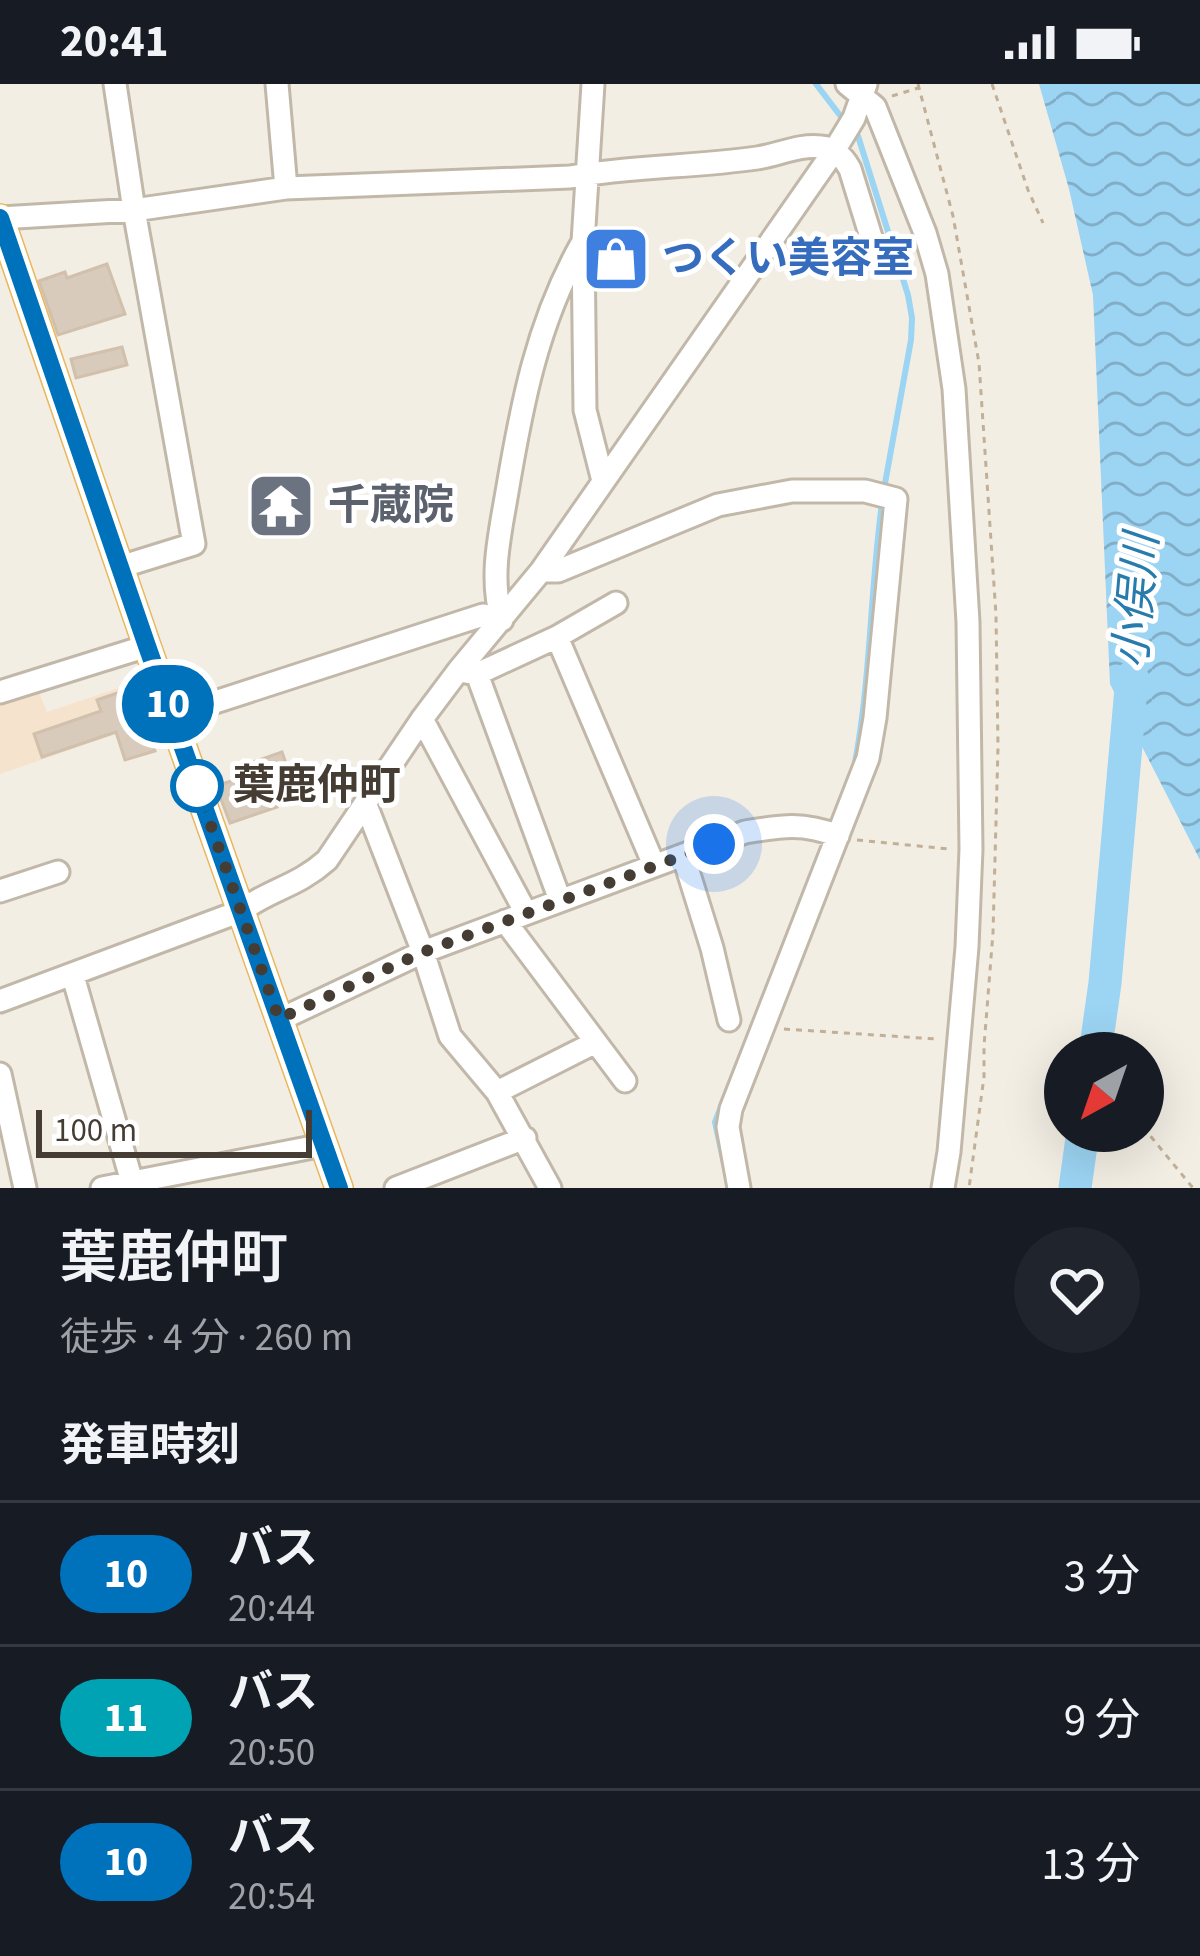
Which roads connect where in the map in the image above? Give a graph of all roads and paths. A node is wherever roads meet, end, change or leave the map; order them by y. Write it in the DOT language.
graph roads {
  1 [pos="115,84"];
  2 [pos="277,84"];
  3 [pos="593,84"];
  4 [pos="992,84"];
  5 [pos="919,86"];
  6 [pos="865,91"];
  7 [pos="834,151"];
  8 [pos="585,174"];
  9 [pos="286,188"];
  10 [pos="134,210"];
  11 [pos="0,218"];
  12 [pos="1043,223"];
  13 [pos="583,242"];
  14 [pos="879,263"];
  15 [pos="604,481"];
  16 [pos="120,568"];
  17 [pos="542,571"];
  18 [pos="616,603"];
  19 [pos="502,620"];
  20 [pos="557,637"];
  21 [pos="147,646"];
  22 [pos="468,672"];
  23 [pos="0,692"];
  24 [pos="172,716"];
  25 [pos="422,719"];
  26 [pos="366,805"];
  27 [pos="830,833"];
  28 [pos="947,848"];
  29 [pos="683,855"];
  30 [pos="654,866"];
  31 [pos="58,872"];
  32 [pos="0,891"];
  33 [pos="560,900"];
  34 [pos="241,911"];
  35 [pos="516,917"];
  36 [pos="423,952"];
  37 [pos="73,976"];
  38 [pos="0,1001"];
  39 [pos="279,1019"];
  40 [pos="729,1020"];
  41 [pos="773,1028"];
  42 [pos="932,1039"];
  43 [pos="596,1042"];
  44 [pos="0,1074"];
  45 [pos="625,1081"];
  46 [pos="497,1092"];
  47 [pos="525,1138"];
  48 [pos="323,1145"];
  49 [pos="1163,1152"];
  50 [pos="135,1185"];
  51 [pos="25,1188"];
  52 [pos="102,1188"];
  53 [pos="339,1188"];
  54 [pos="396,1188"];
  55 [pos="550,1188"];
  56 [pos="740,1188"];
  57 [pos="943,1188"];
  58 [pos="1193,1188"];
  1 -- 10 [label="street"];
  2 -- 9 [label="street"];
  3 -- 8 [label="street"];
  4 -- 12 [label="path"];
  5 -- 6 [label="path"];
  6 -- 7 [label="street"];
  6 -- 57 [label="street"];
  7 -- 8 [label="street"];
  7 -- 14 [label="street"];
  7 -- 15 [label="street"];
  8 -- 9 [label="street"];
  8 -- 13 [label="street"];
  9 -- 10 [label="street"];
  10 -- 11 [label="street"];
  10 -- 16 [label="street"];
  11 -- 16 [label="main road"];
  13 -- 15 [label="street"];
  13 -- 19 [label="street"];
  15 -- 17 [label="street"];
  16 -- 21 [label="main road"];
  17 -- 19 [label="street"];
  17 -- 27 [label="street"];
  18 -- 20 [label="street"];
  19 -- 22 [label="street"];
  19 -- 24 [label="street"];
  20 -- 22 [label="street"];
  20 -- 30 [label="street"];
  21 -- 23 [label="street"];
  21 -- 24 [label="main road"];
  22 -- 25 [label="street"];
  22 -- 33 [label="street"];
  24 -- 34 [label="main road"];
  25 -- 26 [label="street"];
  25 -- 35 [label="street"];
  26 -- 34 [label="street"];
  26 -- 36 [label="street"];
  27 -- 28 [label="path"];
  27 -- 29 [label="street"];
  27 -- 56 [label="street"];
  29 -- 30 [label="street"];
  29 -- 40 [label="street"];
  30 -- 33 [label="street"];
  31 -- 32 [label="street"];
  33 -- 35 [label="street"];
  34 -- 37 [label="street"];
  34 -- 39 [label="main road"];
  35 -- 36 [label="street"];
  35 -- 43 [label="street"];
  36 -- 39 [label="street"];
  36 -- 46 [label="street"];
  37 -- 38 [label="street"];
  37 -- 50 [label="street"];
  39 -- 48 [label="main road"];
  41 -- 42 [label="path"];
  43 -- 45 [label="street"];
  43 -- 46 [label="street"];
  44 -- 51 [label="street"];
  46 -- 47 [label="street"];
  47 -- 54 [label="street"];
  47 -- 55 [label="street"];
  48 -- 50 [label="street"];
  48 -- 53 [label="main road"];
  49 -- 58 [label="path"];
  50 -- 52 [label="street"];
}
